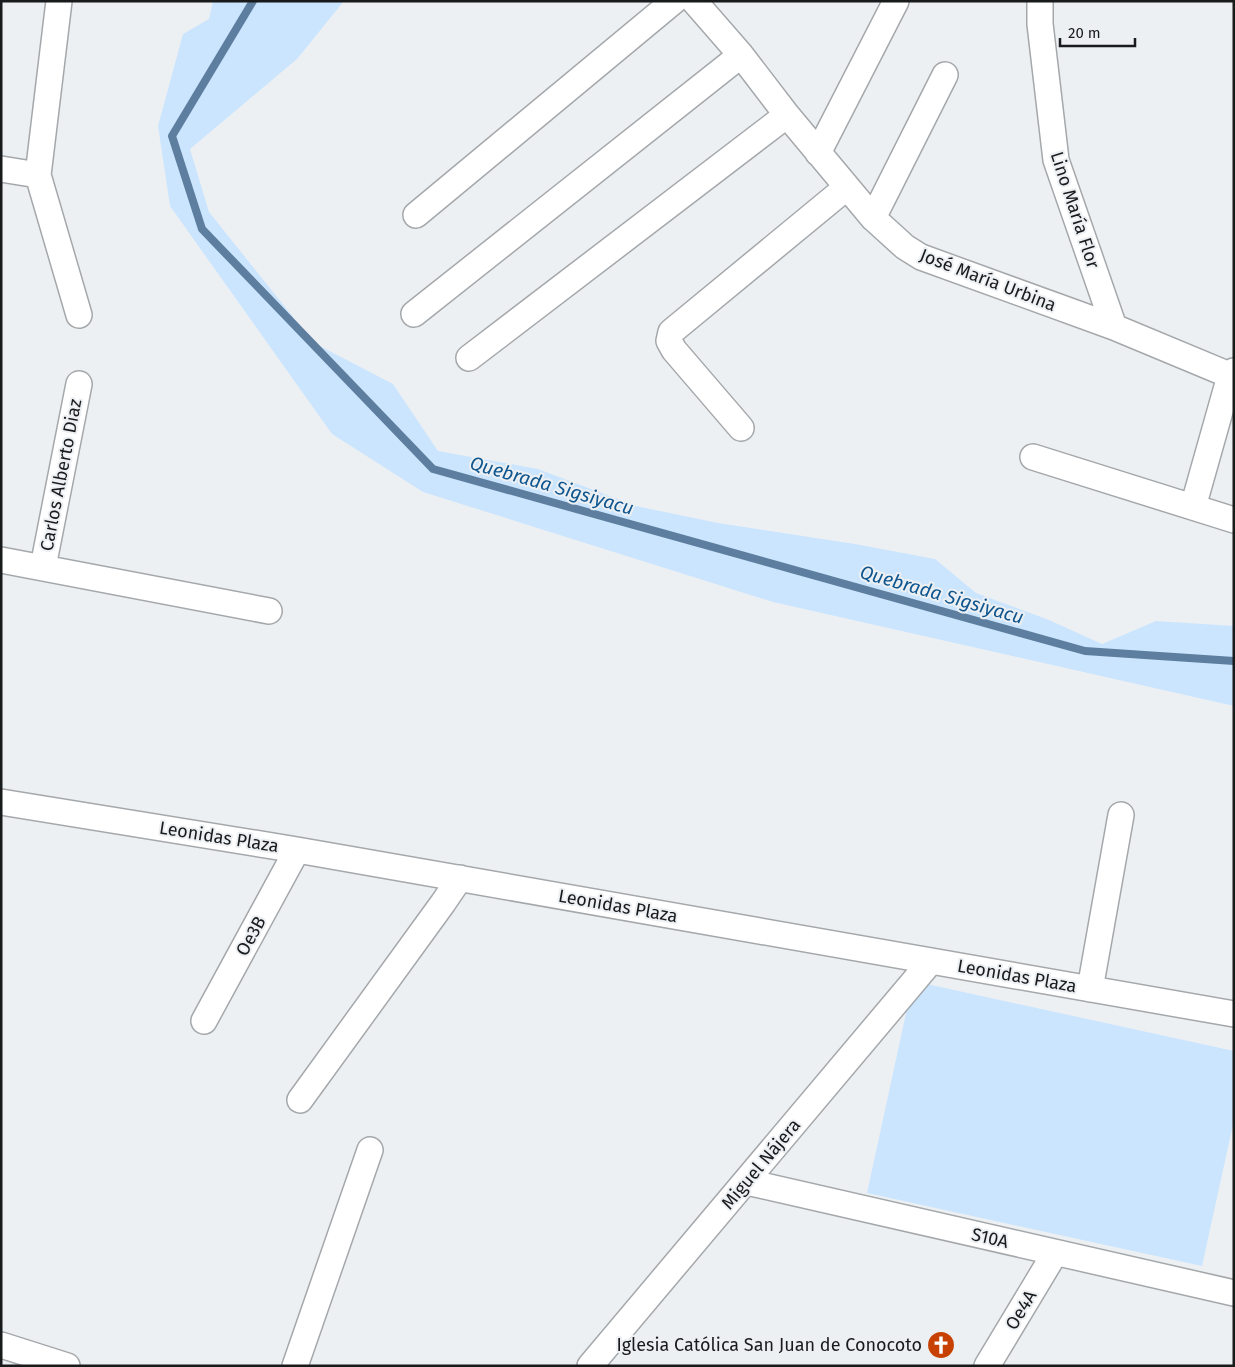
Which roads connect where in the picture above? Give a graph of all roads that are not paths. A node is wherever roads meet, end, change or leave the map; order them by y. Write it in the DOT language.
graph roads {
  1 [pos="59,1"];
  2 [pos="674,1"];
  3 [pos="694,1"];
  4 [pos="896,1"];
  5 [pos="1040,1"];
  6 [pos="741,55"];
  7 [pos="945,75"];
  8 [pos="787,115"];
  9 [pos="818,153"];
  10 [pos="1,169"];
  11 [pos="38,175"];
  12 [pos="847,187"];
  13 [pos="416,215"];
  14 [pos="873,218"];
  15 [pos="414,314"];
  16 [pos="80,315"];
  17 [pos="1114,327"];
  18 [pos="469,358"];
  19 [pos="1232,375"];
  20 [pos="79,384"];
  21 [pos="741,428"];
  22 [pos="1032,457"];
  23 [pos="1192,507"];
  24 [pos="1234,520"];
  25 [pos="1,560"];
  26 [pos="42,567"];
  27 [pos="269,611"];
  28 [pos="1,802"];
  29 [pos="1121,815"];
  30 [pos="297,850"];
  31 [pos="460,878"];
  32 [pos="931,961"];
  33 [pos="1090,989"];
  34 [pos="1233,1008"];
  35 [pos="204,1021"];
  36 [pos="300,1100"];
  37 [pos="370,1150"];
  38 [pos="747,1182"];
  39 [pos="1055,1253"];
  40 [pos="1234,1293"];
  41 [pos="1,1344"];
  42 [pos="68,1366"];
  43 [pos="296,1366"];
  44 [pos="590,1366"];
  45 [pos="987,1366"];
  1 -- 11 [label="street"];
  2 -- 13 [label="street"];
  3 -- 6 [label="street, José María Urbina"];
  4 -- 9 [label="street"];
  5 -- 17 [label="street, Lino María Flor"];
  6 -- 8 [label="street, José María Urbina"];
  6 -- 15 [label="street"];
  7 -- 14 [label="street"];
  8 -- 9 [label="street, José María Urbina"];
  8 -- 18 [label="street"];
  9 -- 12 [label="street, José María Urbina"];
  10 -- 11 [label="street"];
  11 -- 16 [label="street"];
  12 -- 14 [label="street, José María Urbina"];
  12 -- 21 [label="street"];
  14 -- 17 [label="street, José María Urbina"];
  17 -- 19 [label="street, José María Urbina"];
  19 -- 23 [label="street"];
  20 -- 26 [label="street, Carlos Alberto Diaz"];
  22 -- 23 [label="street"];
  23 -- 24 [label="street"];
  25 -- 26 [label="street"];
  26 -- 27 [label="street"];
  28 -- 30 [label="street, Leonidas Plaza"];
  29 -- 33 [label="street"];
  30 -- 31 [label="street, Leonidas Plaza"];
  30 -- 35 [label="street, Oe3B"];
  31 -- 32 [label="street, Leonidas Plaza"];
  31 -- 36 [label="street"];
  32 -- 33 [label="street, Leonidas Plaza"];
  32 -- 38 [label="street, Miguel Nájera"];
  33 -- 34 [label="street, Leonidas Plaza"];
  37 -- 43 [label="street"];
  38 -- 39 [label="street, S10A"];
  38 -- 44 [label="street, Miguel Nájera"];
  39 -- 40 [label="street, S10A"];
  39 -- 45 [label="street, Oe4A"];
  41 -- 42 [label="street"];
}
